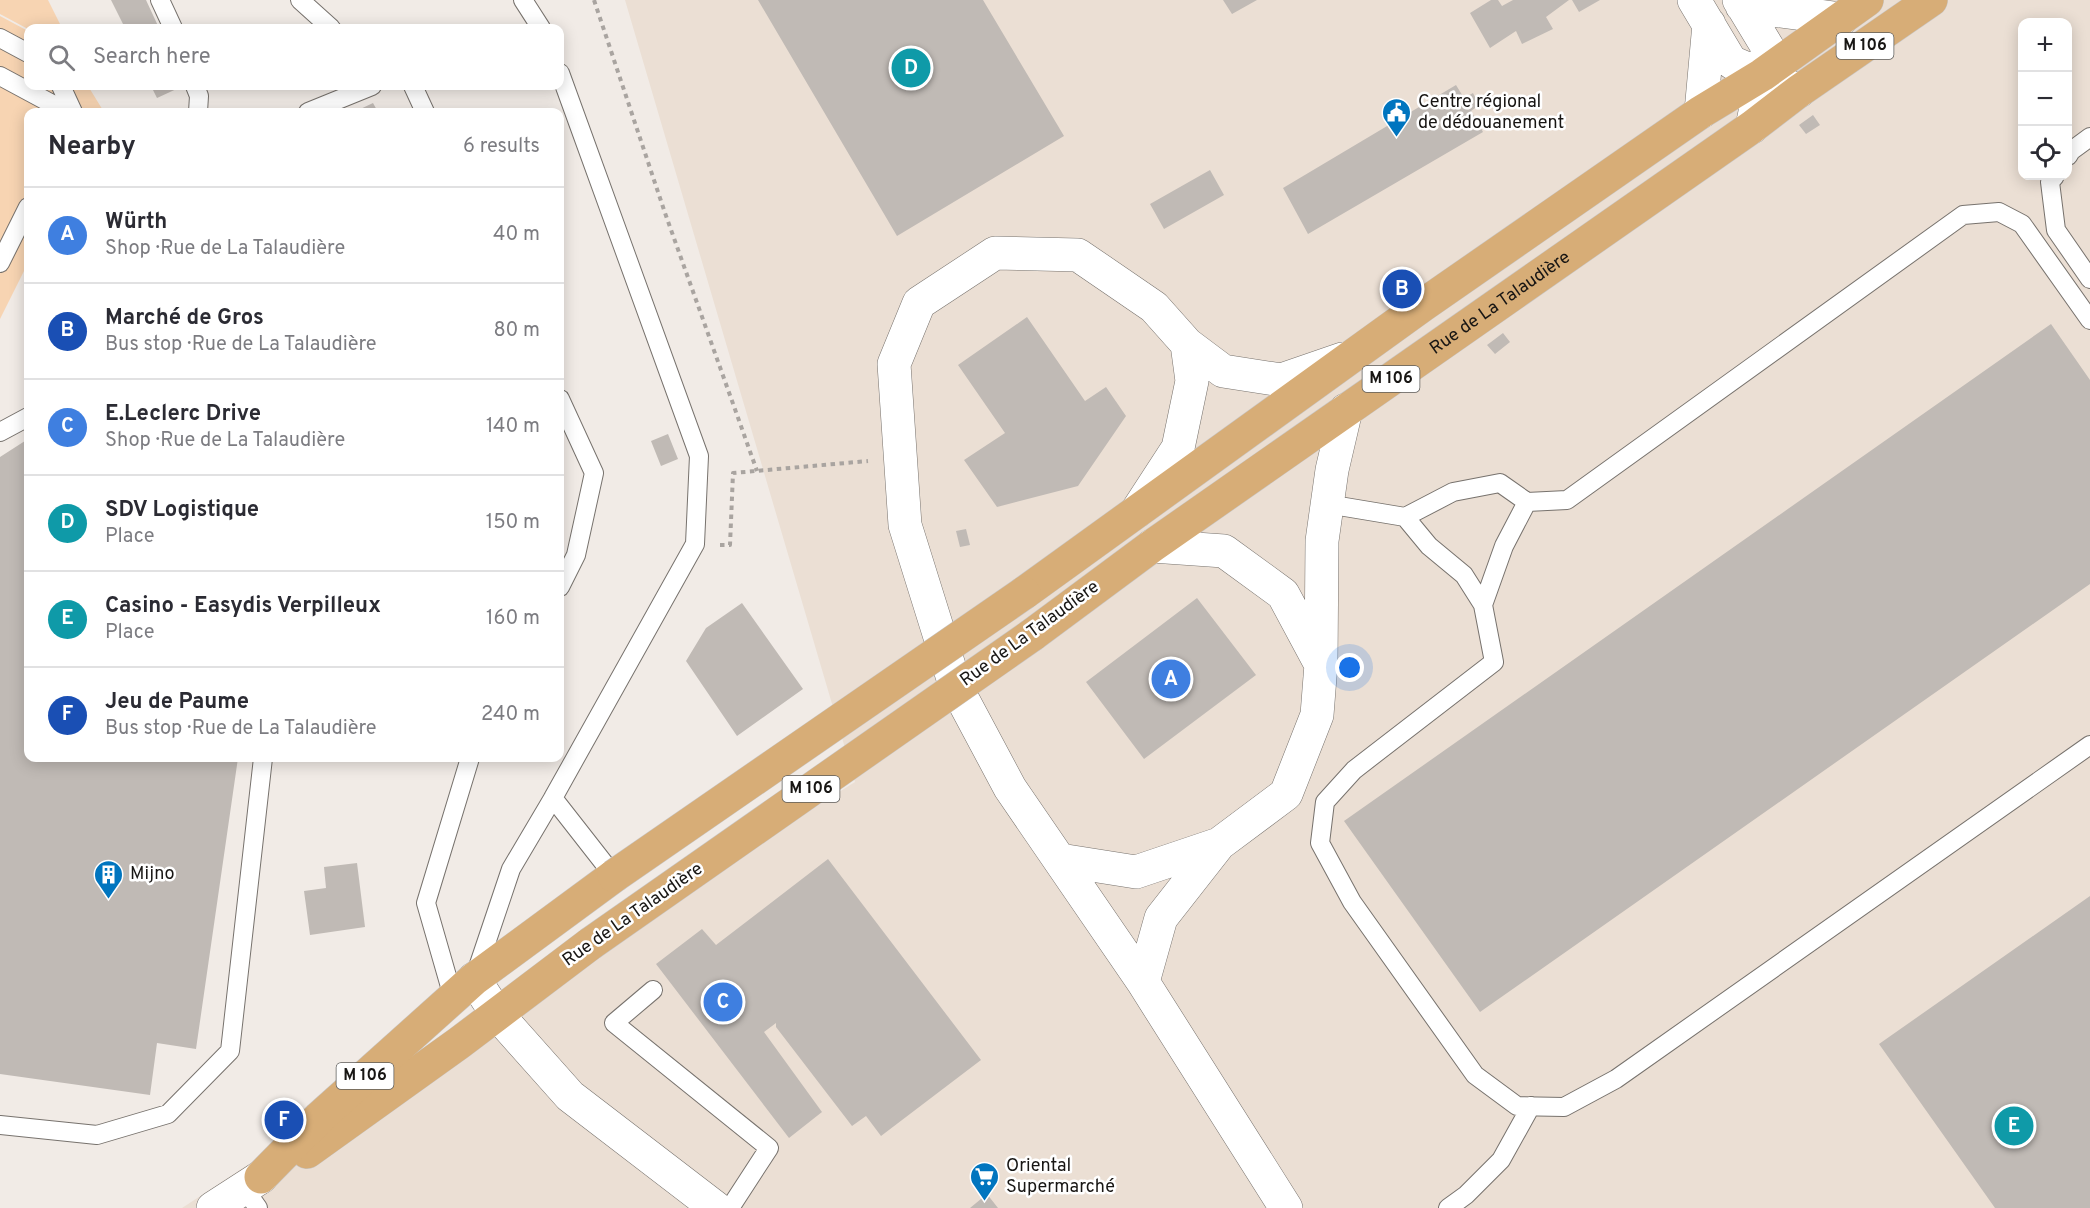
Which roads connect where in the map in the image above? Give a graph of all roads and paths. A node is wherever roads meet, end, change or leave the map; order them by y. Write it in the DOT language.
graph roads {
  1 [pos="160,0"];
  2 [pos="300,0"];
  3 [pos="523,0"];
  4 [pos="594,0"];
  5 [pos="1868,0"];
  6 [pos="1931,0"];
  7 [pos="1741,3"];
  8 [pos="1701,12"];
  9 [pos="1841,19"];
  10 [pos="171,24"];
  11 [pos="326,24"];
  12 [pos="538,24"];
  13 [pos="0,38"];
  14 [pos="24,51"];
  15 [pos="1762,75"];
  16 [pos="0,76"];
  17 [pos="564,84"];
  18 [pos="24,89"];
  19 [pos="26,90"];
  20 [pos="63,90"];
  21 [pos="197,90"];
  22 [pos="362,90"];
  23 [pos="415,90"];
  24 [pos="1799,91"];
  25 [pos="60,108"];
  26 [pos="71,108"];
  27 [pos="198,108"];
  28 [pos="319,108"];
  29 [pos="423,108"];
  30 [pos="1701,112"];
  31 [pos="1752,127"];
  32 [pos="2090,137"];
  33 [pos="2072,150"];
  34 [pos="2052,180"];
  35 [pos="24,215"];
  36 [pos="0,263"];
  37 [pos="2090,279"];
  38 [pos="2090,320"];
  39 [pos="1187,344"];
  40 [pos="1360,352"];
  41 [pos="564,408"];
  42 [pos="1346,410"];
  43 [pos="24,419"];
  44 [pos="0,432"];
  45 [pos="901,458"];
  46 [pos="758,471"];
  47 [pos="1527,502"];
  48 [pos="1327,504"];
  49 [pos="1134,515"];
  50 [pos="1405,517"];
  51 [pos="695,544"];
  52 [pos="1152,546"];
  53 [pos="564,579"];
  54 [pos="1483,605"];
  55 [pos="1321,664"];
  56 [pos="2090,745"];
  57 [pos="263,762"];
  58 [pos="468,762"];
  59 [pos="553,798"];
  60 [pos="1219,844"];
  61 [pos="1060,860"];
  62 [pos="615,876"];
  63 [pos="1143,982"];
  64 [pos="463,988"];
  65 [pos="653,990"];
  66 [pos="497,1014"];
  67 [pos="1531,1106"];
  68 [pos="0,1125"];
  69 [pos="254,1191"];
  70 [pos="213,1208"];
  71 [pos="716,1208"];
  72 [pos="730,1208"];
  73 [pos="1286,1208"];
  74 [pos="1448,1208"];
  1 -- 10 [label="lane"];
  2 -- 11 [label="lane"];
  3 -- 12 [label="lane"];
  4 -- 46 [label="path"];
  5 -- 9 [label="main road, Rue de La Talaudière / M 106"];
  6 -- 24 [label="main road, Rue de La Talaudière / M 106"];
  7 -- 9 [label="street"];
  7 -- 15 [label="street"];
  8 -- 15 [label="street"];
  8 -- 30 [label="street"];
  9 -- 15 [label="main road, Rue de La Talaudière / M 106"];
  13 -- 14 [label="lane"];
  15 -- 24 [label="street"];
  15 -- 30 [label="main road, Rue de La Talaudière / M 106"];
  15 -- 31 [label="street"];
  16 -- 18 [label="lane"];
  17 -- 51 [label="lane"];
  19 -- 25 [label="lane"];
  20 -- 26 [label="lane"];
  21 -- 27 [label="lane"];
  22 -- 28 [label="lane"];
  23 -- 29 [label="lane"];
  24 -- 31 [label="main road, Rue de La Talaudière / M 106"];
  30 -- 40 [label="main road, Rue de La Talaudière / M 106"];
  31 -- 42 [label="main road, Rue de La Talaudière / M 106"];
  32 -- 33 [label="lane"];
  34 -- 37 [label="lane"];
  35 -- 36 [label="lane"];
  38 -- 47 [label="lane"];
  39 -- 40 [label="street"];
  39 -- 45 [label="street"];
  39 -- 49 [label="street"];
  40 -- 49 [label="main road, Rue de La Talaudière / M 106"];
  41 -- 53 [label="lane"];
  42 -- 48 [label="street"];
  42 -- 52 [label="main road, Rue de La Talaudière / M 106"];
  43 -- 44 [label="lane"];
  45 -- 46 [label="path"];
  45 -- 61 [label="street"];
  46 -- 51 [label="path"];
  47 -- 50 [label="lane"];
  47 -- 54 [label="lane"];
  48 -- 50 [label="lane"];
  48 -- 55 [label="street"];
  49 -- 62 [label="main road, Rue de La Talaudière / M 106, bridge"];
  50 -- 54 [label="lane"];
  51 -- 59 [label="lane"];
  52 -- 55 [label="street"];
  52 -- 66 [label="main road, Rue de La Talaudière / M 106, bridge"];
  54 -- 67 [label="lane"];
  55 -- 60 [label="street"];
  56 -- 67 [label="lane"];
  57 -- 68 [label="lane"];
  58 -- 64 [label="lane"];
  59 -- 62 [label="lane"];
  59 -- 64 [label="lane"];
  60 -- 61 [label="street"];
  60 -- 63 [label="street"];
  61 -- 63 [label="street"];
  62 -- 64 [label="main road, Rue de La Talaudière"];
  63 -- 73 [label="street"];
  64 -- 66 [label="street"];
  64 -- 69 [label="main road, Rue de La Talaudière / M 106"];
  65 -- 72 [label="lane"];
  66 -- 69 [label="main road, Rue de La Talaudière / M 106"];
  66 -- 71 [label="street"];
  67 -- 74 [label="lane"];
  69 -- 70 [label="street, Rue de La Talaudière / M 106"];
}
